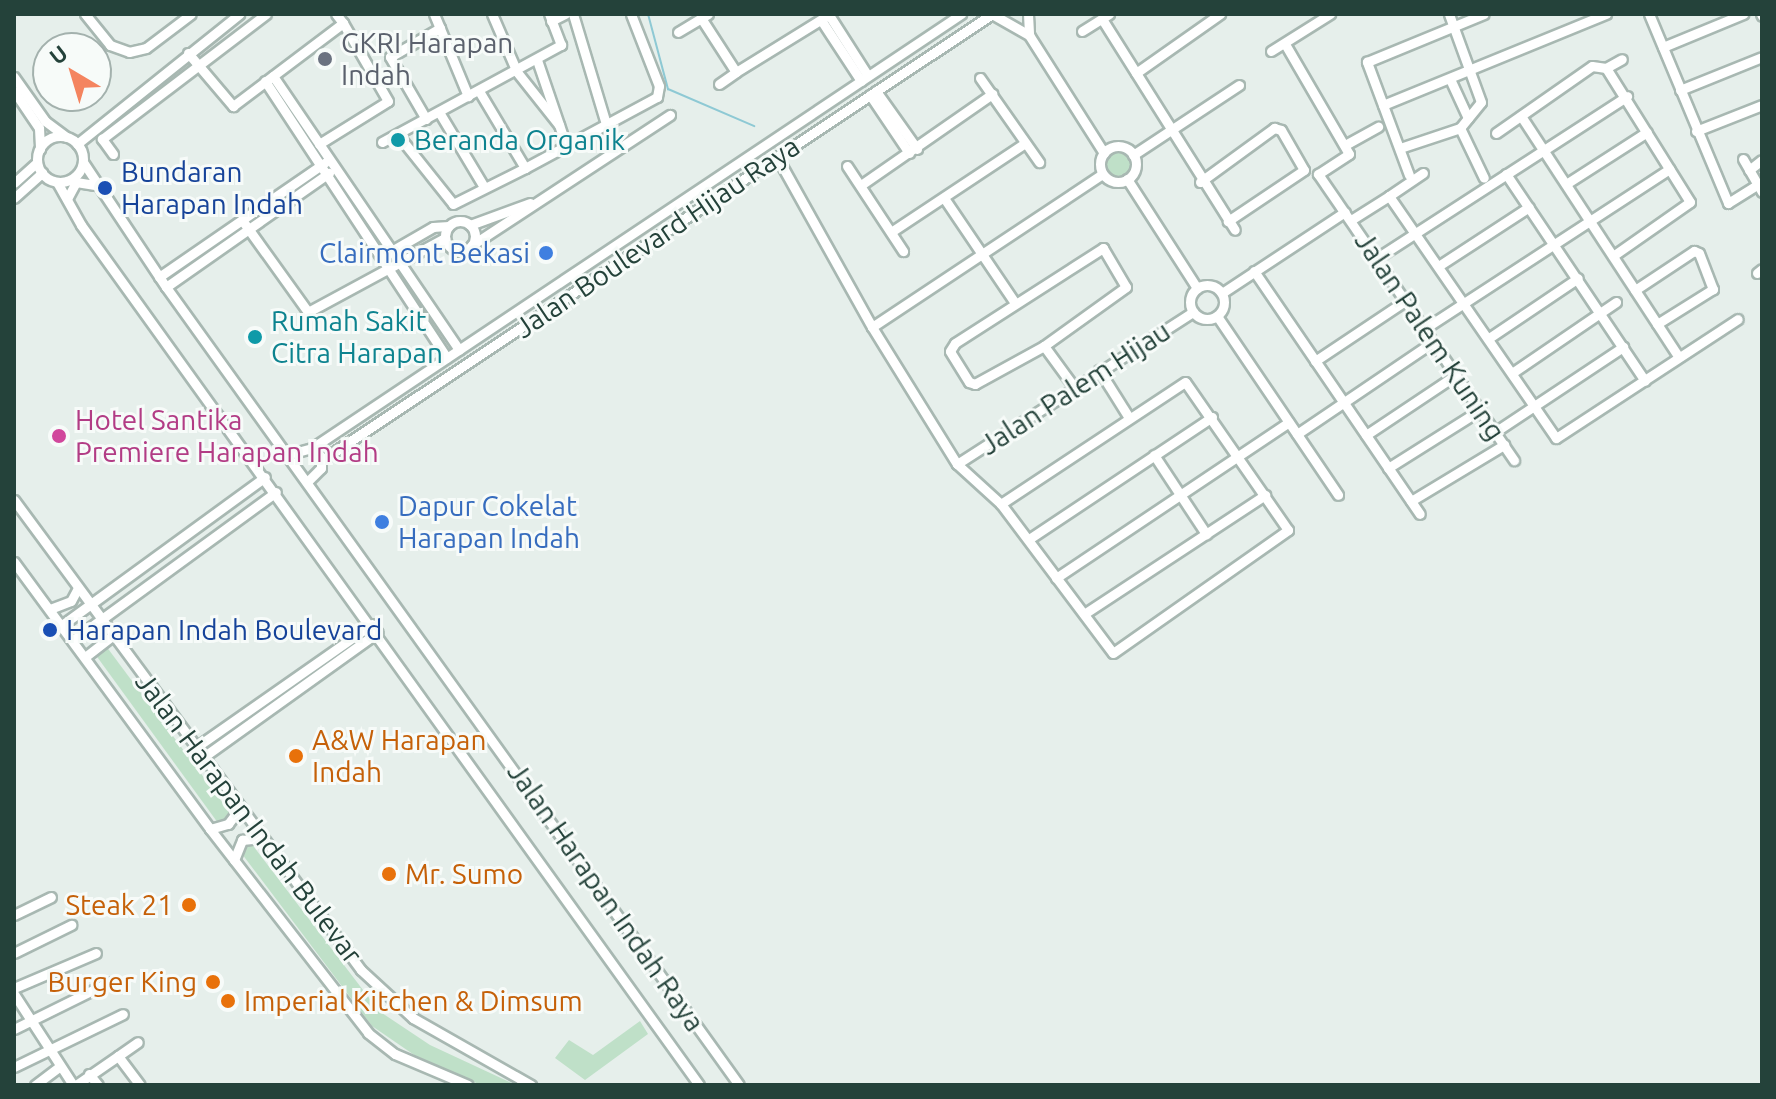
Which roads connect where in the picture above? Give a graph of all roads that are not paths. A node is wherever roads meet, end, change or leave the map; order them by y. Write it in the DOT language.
graph roads {
  1 [pos="86,14"];
  2 [pos="191,14"];
  3 [pos="239,14"];
  4 [pos="266,14"];
  5 [pos="434,14"];
  6 [pos="492,14"];
  7 [pos="565,14"];
  8 [pos="573,14"];
  9 [pos="631,14"];
  10 [pos="961,14"];
  11 [pos="992,14"];
  12 [pos="1028,14"];
  13 [pos="1220,14"];
  14 [pos="1330,14"];
  15 [pos="1449,14"];
  16 [pos="1484,14"];
  17 [pos="1606,14"];
  18 [pos="1649,14"];
  19 [pos="1743,14"];
  20 [pos="705,16"];
  21 [pos="827,16"];
  22 [pos="1105,16"];
  23 [pos="550,18"];
  24 [pos="340,19"];
  25 [pos="1453,27"];
  26 [pos="440,28"];
  27 [pos="941,28"];
  28 [pos="1082,31"];
  29 [pos="678,32"];
  30 [pos="1029,35"];
  31 [pos="580,38"];
  32 [pos="950,41"];
  33 [pos="1285,44"];
  34 [pos="561,45"];
  35 [pos="1663,47"];
  36 [pos="192,50"];
  37 [pos="1271,51"];
  38 [pos="1762,57"];
  39 [pos="1622,59"];
  40 [pos="537,60"];
  41 [pos="202,62"];
  42 [pos="1606,68"];
  43 [pos="1473,70"];
  44 [pos="517,72"];
  45 [pos="736,72"];
  46 [pos="1136,73"];
  47 [pos="14,77"];
  48 [pos="980,78"];
  49 [pos="269,79"];
  50 [pos="864,79"];
  51 [pos="1450,79"];
  52 [pos="719,84"];
  53 [pos="1239,85"];
  54 [pos="1680,90"];
  55 [pos="14,91"];
  56 [pos="479,91"];
  57 [pos="873,93"];
  58 [pos="992,94"];
  59 [pos="468,96"];
  60 [pos="1627,96"];
  61 [pos="1383,105"];
  62 [pos="1762,105"];
  63 [pos="439,112"];
  64 [pos="670,115"];
  65 [pos="1521,116"];
  66 [pos="1468,118"];
  67 [pos="426,119"];
  68 [pos="606,124"];
  69 [pos="559,125"];
  70 [pos="1378,127"];
  71 [pos="1460,128"];
  72 [pos="1169,131"];
  73 [pos="1696,131"];
  74 [pos="1647,132"];
  75 [pos="1496,133"];
  76 [pos="398,135"];
  77 [pos="73,141"];
  78 [pos="382,142"];
  79 [pos="1025,143"];
  80 [pos="319,144"];
  81 [pos="566,145"];
  82 [pos="1345,145"];
  83 [pos="1400,148"];
  84 [pos="40,149"];
  85 [pos="1543,150"];
  86 [pos="913,151"];
  87 [pos="1104,153"];
  88 [pos="113,154"];
  89 [pos="1133,155"];
  90 [pos="777,157"];
  91 [pos="1743,159"];
  92 [pos="1762,160"];
  93 [pos="37,162"];
  94 [pos="83,162"];
  95 [pos="1039,162"];
  96 [pos="325,163"];
  97 [pos="847,166"];
  98 [pos="525,168"];
  99 [pos="1669,169"];
  100 [pos="1749,170"];
  101 [pos="331,172"];
  102 [pos="42,173"];
  103 [pos="1423,173"];
  104 [pos="1102,174"];
  105 [pos="1506,174"];
  106 [pos="1409,175"];
  107 [pos="1484,178"];
  108 [pos="1127,179"];
  109 [pos="57,182"];
  110 [pos="1200,182"];
  111 [pos="14,183"];
  112 [pos="1566,184"];
  113 [pos="861,185"];
  114 [pos="97,187"];
  115 [pos="484,187"];
  116 [pos="1759,189"];
  117 [pos="1389,196"];
  118 [pos="688,197"];
  119 [pos="14,198"];
  120 [pos="944,198"];
  121 [pos="67,202"];
  122 [pos="530,203"];
  123 [pos="678,203"];
  124 [pos="1529,207"];
  125 [pos="693,213"];
  126 [pos="1348,216"];
  127 [pos="1590,219"];
  128 [pos="1228,221"];
  129 [pos="245,224"];
  130 [pos="470,225"];
  131 [pos="449,226"];
  132 [pos="1235,230"];
  133 [pos="891,232"];
  134 [pos="1418,232"];
  135 [pos="445,238"];
  136 [pos="1554,243"];
  137 [pos="472,245"];
  138 [pos="391,251"];
  139 [pos="903,251"];
  140 [pos="981,253"];
  141 [pos="1613,256"];
  142 [pos="382,258"];
  143 [pos="1377,258"];
  144 [pos="399,264"];
  145 [pos="1440,265"];
  146 [pos="390,271"];
  147 [pos="1254,271"];
  148 [pos="376,273"];
  149 [pos="159,277"];
  150 [pos="1578,278"];
  151 [pos="166,287"];
  152 [pos="1197,288"];
  153 [pos="1635,290"];
  154 [pos="1222,293"];
  155 [pos="1405,301"];
  156 [pos="1465,302"];
  157 [pos="1616,302"];
  158 [pos="1015,303"];
  159 [pos="1193,312"];
  160 [pos="1600,314"];
  161 [pos="1217,316"];
  162 [pos="1738,319"];
  163 [pos="1657,324"];
  164 [pos="872,327"];
  165 [pos="1424,329"];
  166 [pos="1489,338"];
  167 [pos="1433,342"];
  168 [pos="1044,346"];
  169 [pos="1623,347"];
  170 [pos="459,350"];
  171 [pos="1679,357"];
  172 [pos="444,360"];
  173 [pos="1315,361"];
  174 [pos="1099,370"];
  175 [pos="1512,373"];
  176 [pos="450,375"];
  177 [pos="1456,375"];
  178 [pos="1645,381"];
  179 [pos="1074,387"];
  180 [pos="1344,403"];
  181 [pos="1533,407"];
  182 [pos="1480,410"];
  183 [pos="1128,416"];
  184 [pos="1212,417"];
  185 [pos="1289,422"];
  186 [pos="1495,432"];
  187 [pos="1297,434"];
  188 [pos="1366,435"];
  189 [pos="1504,445"];
  190 [pos="312,448"];
  191 [pos="286,455"];
  192 [pos="1154,455"];
  193 [pos="1238,456"];
  194 [pos="322,460"];
  195 [pos="1514,460"];
  196 [pos="957,464"];
  197 [pos="1388,468"];
  198 [pos="265,477"];
  199 [pos="307,482"];
  200 [pos="276,492"];
  201 [pos="1180,494"];
  202 [pos="1265,495"];
  203 [pos="1338,495"];
  204 [pos="14,500"];
  205 [pos="1411,501"];
  206 [pos="1001,504"];
  207 [pos="1420,514"];
  208 [pos="1206,534"];
  209 [pos="1029,539"];
  210 [pos="14,562"];
  211 [pos="1056,578"];
  212 [pos="78,588"];
  213 [pos="90,604"];
  214 [pos="50,609"];
  215 [pos="1084,614"];
  216 [pos="101,618"];
  217 [pos="62,625"];
  218 [pos="375,628"];
  219 [pos="113,635"];
  220 [pos="73,640"];
  221 [pos="85,657"];
  222 [pos="195,748"];
  223 [pos="202,758"];
  224 [pos="240,808"];
  225 [pos="210,829"];
  226 [pos="262,838"];
  227 [pos="234,860"];
  228 [pos="51,897"];
  229 [pos="14,915"];
  230 [pos="71,925"];
  231 [pos="14,953"];
  232 [pos="96,953"];
  233 [pos="109,982"];
  234 [pos="14,991"];
  235 [pos="123,1014"];
  236 [pos="32,1020"];
  237 [pos="14,1029"];
  238 [pos="138,1042"];
  239 [pos="50,1049"];
  240 [pos="118,1056"];
  241 [pos="60,1066"];
  242 [pos="14,1067"];
  243 [pos="89,1074"];
  244 [pos="35,1085"];
  245 [pos="74,1085"];
  246 [pos="98,1085"];
  247 [pos="140,1085"];
  248 [pos="468,1085"];
  249 [pos="531,1085"];
  250 [pos="699,1085"];
  251 [pos="739,1085"];
  1 -- 2 [label="street"];
  3 -- 36 [label="street"];
  4 -- 41 [label="street"];
  5 -- 26 [label="street"];
  6 -- 44 [label="street"];
  7 -- 23 [label="street"];
  8 -- 31 [label="street"];
  9 -- 68 [label="street"];
  10 -- 27 [label="street, Jalan Boulevard Hijau Raya"];
  11 -- 30 [label="street"];
  11 -- 32 [label="street, Jalan Boulevard Hijau Raya"];
  12 -- 30 [label="street"];
  13 -- 46 [label="street"];
  14 -- 33 [label="street"];
  15 -- 25 [label="street"];
  16 -- 25 [label="street"];
  17 -- 43 [label="street"];
  18 -- 35 [label="street"];
  19 -- 35 [label="street"];
  20 -- 29 [label="street"];
  20 -- 45 [label="street"];
  21 -- 45 [label="street"];
  21 -- 50 [label="street"];
  22 -- 28 [label="street"];
  22 -- 46 [label="street"];
  23 -- 34 [label="street"];
  24 -- 49 [label="street"];
  24 -- 80 [label="street"];
  25 -- 43 [label="street"];
  25 -- 61 [label="street"];
  26 -- 59 [label="street"];
  26 -- 67 [label="street"];
  27 -- 32 [label="street"];
  27 -- 50 [label="street, Jalan Boulevard Hijau Raya"];
  30 -- 87 [label="street"];
  31 -- 34 [label="street"];
  31 -- 68 [label="street"];
  32 -- 57 [label="street, Jalan Boulevard Hijau Raya"];
  33 -- 37 [label="street"];
  33 -- 82 [label="street"];
  34 -- 40 [label="street"];
  35 -- 54 [label="street"];
  36 -- 41 [label="street"];
  36 -- 77 [label="street"];
  38 -- 54 [label="street"];
  39 -- 42 [label="street"];
  40 -- 44 [label="street"];
  40 -- 69 [label="street"];
  41 -- 49 [label="street"];
  41 -- 88 [label="street"];
  42 -- 60 [label="street"];
  42 -- 65 [label="street"];
  43 -- 51 [label="street"];
  43 -- 66 [label="street"];
  44 -- 56 [label="street"];
  44 -- 69 [label="street"];
  45 -- 52 [label="street"];
  46 -- 72 [label="street"];
  47 -- 77 [label="street"];
  48 -- 58 [label="street"];
  49 -- 80 [label="street"];
  49 -- 96 [label="street"];
  50 -- 118 [label="street, Jalan Boulevard Hijau Raya"];
  51 -- 61 [label="street"];
  51 -- 66 [label="street"];
  53 -- 72 [label="street"];
  54 -- 73 [label="street"];
  55 -- 84 [label="street"];
  56 -- 59 [label="street"];
  56 -- 98 [label="street"];
  57 -- 86 [label="street"];
  57 -- 90 [label="street, Jalan Boulevard Hijau Raya"];
  58 -- 79 [label="street"];
  58 -- 86 [label="street"];
  59 -- 63 [label="street"];
  60 -- 74 [label="street"];
  60 -- 85 [label="street"];
  61 -- 83 [label="street"];
  62 -- 73 [label="street"];
  63 -- 67 [label="street"];
  63 -- 115 [label="street"];
  64 -- 122 [label="street"];
  65 -- 75 [label="street"];
  65 -- 85 [label="street"];
  66 -- 71 [label="street"];
  67 -- 76 [label="street"];
  68 -- 81 [label="street"];
  69 -- 81 [label="street"];
  70 -- 82 [label="street"];
  71 -- 83 [label="street"];
  71 -- 107 [label="street"];
  72 -- 89 [label="street"];
  72 -- 110 [label="street"];
  73 -- 116 [label="street"];
  74 -- 99 [label="street"];
  74 -- 112 [label="street"];
  76 -- 78 [label="street"];
  76 -- 115 [label="street"];
  77 -- 84 [label="street"];
  77 -- 94 [label="street"];
  79 -- 95 [label="street"];
  79 -- 120 [label="street"];
  80 -- 96 [label="street"];
  81 -- 98 [label="street"];
  82 -- 126 [label="street, Jalan Palem Kuning"];
  83 -- 106 [label="street"];
  84 -- 93 [label="street"];
  85 -- 105 [label="street"];
  85 -- 112 [label="street"];
  86 -- 113 [label="street"];
  87 -- 89 [label="street"];
  87 -- 104 [label="street"];
  89 -- 108 [label="street"];
  90 -- 125 [label="street, Jalan Boulevard Hijau Raya"];
  90 -- 164 [label="street"];
  91 -- 100 [label="street"];
  92 -- 100 [label="street"];
  93 -- 102 [label="street"];
  93 -- 111 [label="street"];
  94 -- 109 [label="street"];
  94 -- 114 [label="street, Jalan Harapan Indah Raya"];
  96 -- 101 [label="street"];
  96 -- 129 [label="street"];
  97 -- 113 [label="street"];
  98 -- 115 [label="street"];
  99 -- 127 [label="street"];
  99 -- 141 [label="street"];
  100 -- 116 [label="street"];
  101 -- 129 [label="street"];
  101 -- 138 [label="street"];
  101 -- 142 [label="street"];
  102 -- 109 [label="street"];
  102 -- 119 [label="street"];
  103 -- 117 [label="street"];
  104 -- 108 [label="street"];
  104 -- 140 [label="street"];
  105 -- 124 [label="street"];
  105 -- 134 [label="street"];
  108 -- 152 [label="street"];
  109 -- 121 [label="street, Jalan Harapan Indah Raya"];
  110 -- 128 [label="street"];
  110 -- 128 [label="street"];
  112 -- 127 [label="street"];
  113 -- 133 [label="street"];
  114 -- 121 [label="street"];
  114 -- 149 [label="street, Jalan Harapan Indah Raya"];
  117 -- 126 [label="street"];
  117 -- 134 [label="street"];
  118 -- 123 [label="street, Jalan Boulevard Hijau Raya"];
  118 -- 125 [label="street"];
  120 -- 133 [label="street"];
  120 -- 140 [label="street"];
  121 -- 198 [label="street, Jalan Harapan Indah Raya"];
  122 -- 130 [label="street"];
  122 -- 137 [label="street"];
  123 -- 125 [label="street"];
  123 -- 170 [label="street, Jalan Boulevard Hijau Raya"];
  124 -- 136 [label="street"];
  124 -- 145 [label="street"];
  125 -- 176 [label="street, Jalan Boulevard Hijau Raya"];
  126 -- 143 [label="street, Jalan Palem Kuning"];
  126 -- 147 [label="street"];
  127 -- 136 [label="street"];
  127 -- 141 [label="street"];
  128 -- 132 [label="street"];
  129 -- 148 [label="street"];
  129 -- 149 [label="street"];
  129 -- 151 [label="street"];
  130 -- 131 [label="street"];
  130 -- 137 [label="street"];
  131 -- 135 [label="street"];
  131 -- 138 [label="street"];
  133 -- 139 [label="street"];
  134 -- 143 [label="street"];
  134 -- 145 [label="street"];
  135 -- 137 [label="street"];
  135 -- 144 [label="street"];
  136 -- 150 [label="street"];
  136 -- 156 [label="street"];
  138 -- 142 [label="street"];
  138 -- 144 [label="street"];
  140 -- 158 [label="street"];
  140 -- 164 [label="street"];
  141 -- 153 [label="street"];
  142 -- 146 [label="street"];
  142 -- 148 [label="street"];
  143 -- 155 [label="street, Jalan Palem Kuning"];
  144 -- 146 [label="street"];
  144 -- 170 [label="street"];
  145 -- 156 [label="street"];
  146 -- 148 [label="street"];
  146 -- 172 [label="street"];
  147 -- 154 [label="street"];
  147 -- 173 [label="street"];
  149 -- 151 [label="street, Jalan Harapan Indah Raya"];
  150 -- 160 [label="street"];
  150 -- 166 [label="street"];
  151 -- 191 [label="street, Jalan Harapan Indah Raya"];
  152 -- 154 [label="street"];
  152 -- 159 [label="street"];
  153 -- 163 [label="street"];
  153 -- 163 [label="street"];
  154 -- 161 [label="street"];
  155 -- 165 [label="street, Jalan Palem Kuning"];
  155 -- 173 [label="street"];
  156 -- 165 [label="street"];
  156 -- 166 [label="street"];
  157 -- 160 [label="street"];
  158 -- 168 [label="street"];
  158 -- 168 [label="street"];
  159 -- 161 [label="street"];
  159 -- 174 [label="street, Jalan Palem Hijau"];
  160 -- 169 [label="street"];
  160 -- 175 [label="street"];
  161 -- 185 [label="street"];
  162 -- 171 [label="street"];
  163 -- 171 [label="street"];
  164 -- 196 [label="street"];
  165 -- 167 [label="street, Jalan Palem Kuning"];
  166 -- 175 [label="street"];
  167 -- 177 [label="street, Jalan Palem Kuning"];
  167 -- 180 [label="street"];
  168 -- 179 [label="street"];
  169 -- 178 [label="street"];
  169 -- 181 [label="street"];
  170 -- 172 [label="street, Jalan Boulevard Hijau Raya"];
  171 -- 178 [label="street"];
  172 -- 176 [label="street"];
  172 -- 190 [label="street, Jalan Boulevard Hijau Raya"];
  173 -- 180 [label="street"];
  174 -- 179 [label="street, Jalan Palem Hijau"];
  174 -- 183 [label="street"];
  175 -- 181 [label="street"];
  176 -- 194 [label="street, Jalan Boulevard Hijau Raya"];
  177 -- 182 [label="street, Jalan Palem Kuning"];
  177 -- 188 [label="street"];
  178 -- 181 [label="street"];
  179 -- 196 [label="street, Jalan Palem Hijau"];
  180 -- 187 [label="street"];
  180 -- 188 [label="street"];
  181 -- 186 [label="street"];
  182 -- 186 [label="street, Jalan Palem Kuning"];
  182 -- 197 [label="street"];
  183 -- 184 [label="street"];
  183 -- 206 [label="street"];
  184 -- 192 [label="street"];
  184 -- 193 [label="street"];
  185 -- 187 [label="street"];
  185 -- 193 [label="street"];
  186 -- 189 [label="street, Jalan Palem Kuning"];
  187 -- 203 [label="street"];
  188 -- 197 [label="street"];
  189 -- 195 [label="street, Jalan Palem Kuning"];
  189 -- 205 [label="street"];
  190 -- 191 [label="street, Jalan Boulevard Hijau Raya"];
  190 -- 194 [label="street"];
  191 -- 199 [label="street, Jalan Harapan Indah Raya"];
  192 -- 201 [label="street"];
  192 -- 209 [label="street"];
  193 -- 201 [label="street"];
  193 -- 202 [label="street"];
  194 -- 199 [label="street"];
  196 -- 206 [label="street"];
  197 -- 205 [label="street"];
  198 -- 200 [label="street, Jalan Harapan Indah Raya"];
  198 -- 213 [label="street"];
  199 -- 251 [label="street, Jalan Harapan Indah Raya"];
  200 -- 216 [label="street"];
  200 -- 218 [label="street, Jalan Harapan Indah Raya"];
  201 -- 208 [label="street"];
  201 -- 211 [label="street"];
  202 -- 208 [label="street"];
  202 -- 215 [label="street"];
  204 -- 212 [label="street, Jalan Harapan Indah Bulevar"];
  205 -- 207 [label="street"];
  206 -- 209 [label="street"];
  208 -- 215 [label="street"];
  209 -- 211 [label="street"];
  210 -- 214 [label="street, Jalan Harapan Indah Bulevar"];
  211 -- 215 [label="street"];
  212 -- 213 [label="street, Jalan Harapan Indah Bulevar"];
  212 -- 214 [label="street"];
  213 -- 216 [label="street, Jalan Harapan Indah Bulevar"];
  213 -- 217 [label="street"];
  214 -- 217 [label="street, Jalan Harapan Indah Bulevar"];
  216 -- 219 [label="street, Jalan Harapan Indah Bulevar"];
  216 -- 220 [label="street"];
  217 -- 220 [label="street, Jalan Harapan Indah Bulevar"];
  218 -- 222 [label="street"];
  218 -- 223 [label="street"];
  218 -- 250 [label="street, Jalan Harapan Indah Raya"];
  219 -- 221 [label="street"];
  219 -- 222 [label="street, Jalan Harapan Indah Bulevar"];
  220 -- 221 [label="street, Jalan Harapan Indah Bulevar"];
  221 -- 225 [label="street, Jalan Harapan Indah Bulevar"];
  222 -- 223 [label="street, Jalan Harapan Indah Bulevar"];
  223 -- 224 [label="street, Jalan Harapan Indah Bulevar"];
  224 -- 225 [label="street"];
  224 -- 226 [label="street, Jalan Harapan Indah Bulevar"];
  225 -- 227 [label="street, Jalan Harapan Indah Bulevar"];
  226 -- 227 [label="street"];
  226 -- 249 [label="street, Jalan Harapan Indah Bulevar"];
  227 -- 248 [label="street, Jalan Harapan Indah Bulevar"];
  228 -- 229 [label="street"];
  230 -- 231 [label="street"];
  232 -- 234 [label="street"];
  233 -- 236 [label="street"];
  234 -- 236 [label="street"];
  235 -- 239 [label="street"];
  236 -- 237 [label="street"];
  236 -- 239 [label="street"];
  238 -- 240 [label="street"];
  239 -- 241 [label="street"];
  239 -- 242 [label="street"];
  240 -- 243 [label="street"];
  240 -- 247 [label="street"];
  241 -- 244 [label="street"];
  241 -- 245 [label="street"];
  243 -- 245 [label="street"];
  243 -- 246 [label="street"];
}
